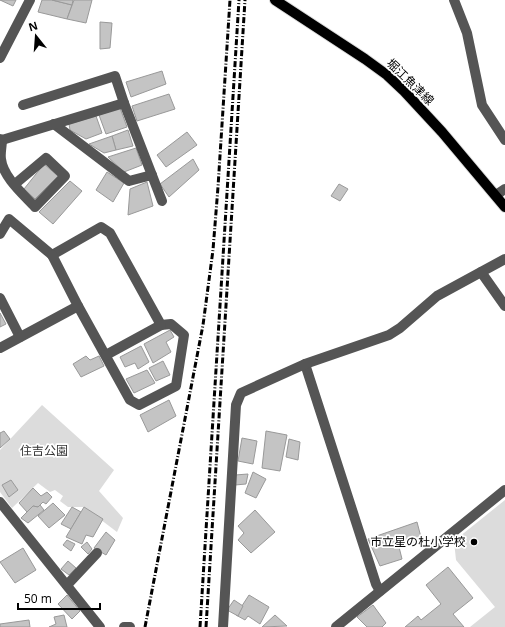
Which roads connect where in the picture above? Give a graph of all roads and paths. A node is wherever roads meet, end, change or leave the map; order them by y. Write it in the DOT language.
graph roads {
  1 [pos="30,0"];
  2 [pos="454,0"];
  3 [pos="281,2"];
  4 [pos="0,58"];
  5 [pos="124,103"];
  6 [pos="23,104"];
  7 [pos="54,124"];
  8 [pos="1,139"];
  9 [pos="505,140"];
  10 [pos="152,175"];
  11 [pos="14,184"];
  12 [pos="505,188"];
  13 [pos="496,195"];
  14 [pos="162,201"];
  15 [pos="505,207"];
  16 [pos="0,234"];
  17 [pos="52,255"];
  18 [pos="505,259"];
  19 [pos="481,272"];
  20 [pos="0,298"];
  21 [pos="78,306"];
  22 [pos="505,306"];
  23 [pos="161,326"];
  24 [pos="20,337"];
  25 [pos="0,348"];
  26 [pos="106,355"];
  27 [pos="304,364"];
  28 [pos="505,490"];
  29 [pos="0,502"];
  30 [pos="4,515"];
  31 [pos="96,554"];
  32 [pos="66,585"];
  33 [pos="380,592"];
  34 [pos="100,627"];
  35 [pos="124,627"];
  36 [pos="130,627"];
  37 [pos="223,627"];
  38 [pos="336,627"];
  1 -- 4 [label="street"];
  2 -- 9 [label="street"];
  3 -- 13 [label="main road, 堀江魚津線"];
  5 -- 6 [label="street"];
  5 -- 7 [label="street"];
  5 -- 10 [label="street"];
  7 -- 8 [label="street"];
  7 -- 10 [label="street"];
  8 -- 11 [label="street"];
  10 -- 14 [label="street"];
  11 -- 11 [label="street"];
  12 -- 13 [label="street"];
  13 -- 15 [label="main road, 堀江魚津線"];
  16 -- 17 [label="street"];
  17 -- 21 [label="street"];
  17 -- 23 [label="street"];
  18 -- 19 [label="street"];
  19 -- 22 [label="street"];
  19 -- 27 [label="street"];
  20 -- 24 [label="street"];
  21 -- 24 [label="street"];
  21 -- 26 [label="street"];
  23 -- 26 [label="street"];
  23 -- 26 [label="street"];
  24 -- 25 [label="street"];
  27 -- 33 [label="street"];
  27 -- 37 [label="street"];
  28 -- 33 [label="street"];
  29 -- 30 [label="street"];
  30 -- 32 [label="street"];
  31 -- 32 [label="street"];
  32 -- 34 [label="street"];
  33 -- 38 [label="street"];
  35 -- 36 [label="street"];
}
